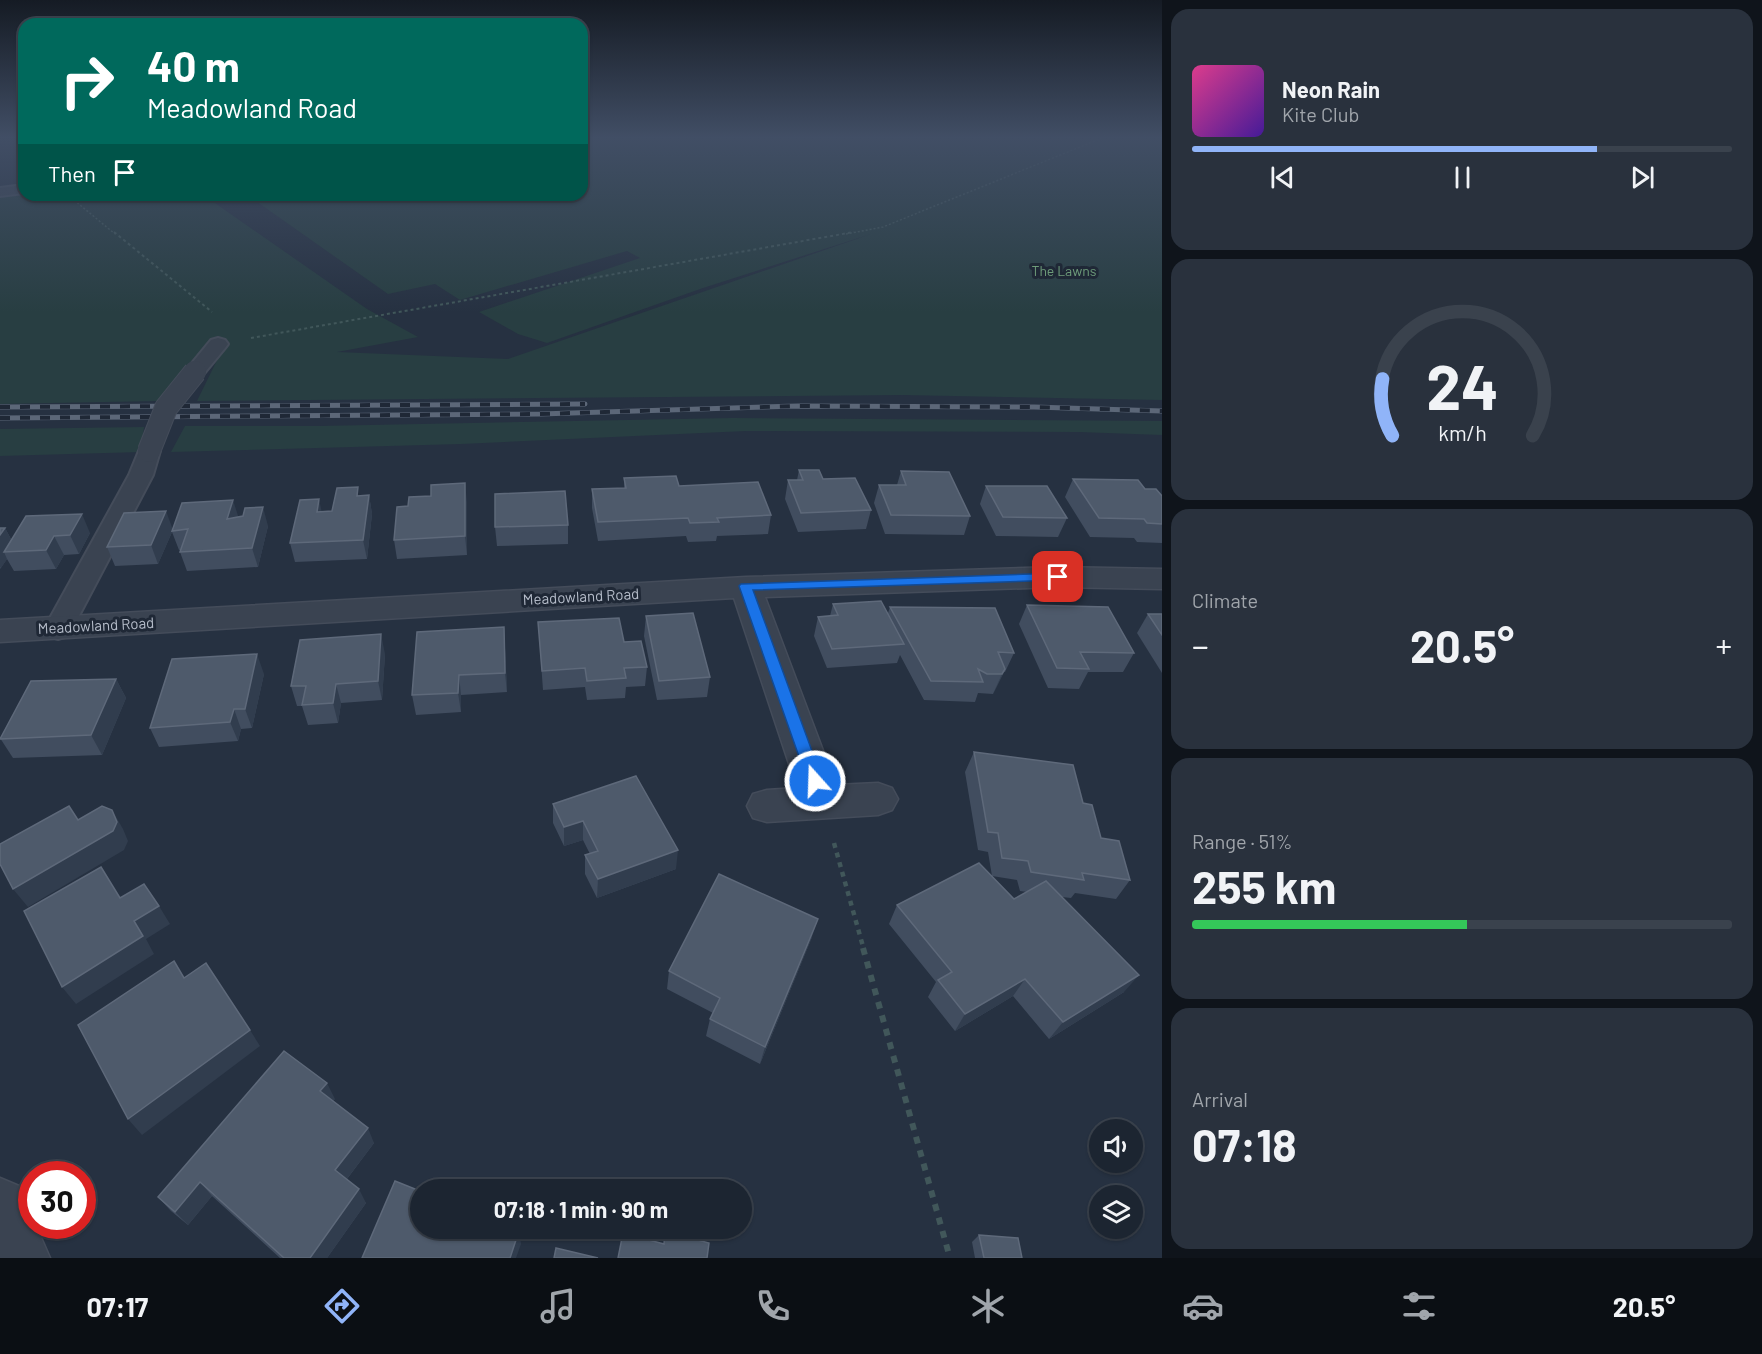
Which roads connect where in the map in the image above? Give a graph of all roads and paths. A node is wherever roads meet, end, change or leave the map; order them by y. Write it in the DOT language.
graph roads {
  1 [pos="962,195"];
  2 [pos="75,201"];
  3 [pos="218,344"];
  4 [pos="1162,579"];
  5 [pos="746,586"];
  6 [pos="58,629"];
  7 [pos="3,637"];
  8 [pos="878,799"];
  9 [pos="822,802"];
  10 [pos="767,806"];
  11 [pos="0,1205"];
  12 [pos="21,1258"];
  13 [pos="950,1258"];
  1 -- 3 [label="path"];
  2 -- 3 [label="path"];
  3 -- 6 [label="lane, bridge"];
  4 -- 5 [label="street, Meadowland Road"];
  5 -- 6 [label="street, Meadowland Road"];
  5 -- 9 [label="street"];
  6 -- 7 [label="street, Meadowland Road"];
  8 -- 9 [label="street"];
  9 -- 10 [label="street"];
  9 -- 13 [label="path"];
  11 -- 12 [label="street"];
}
